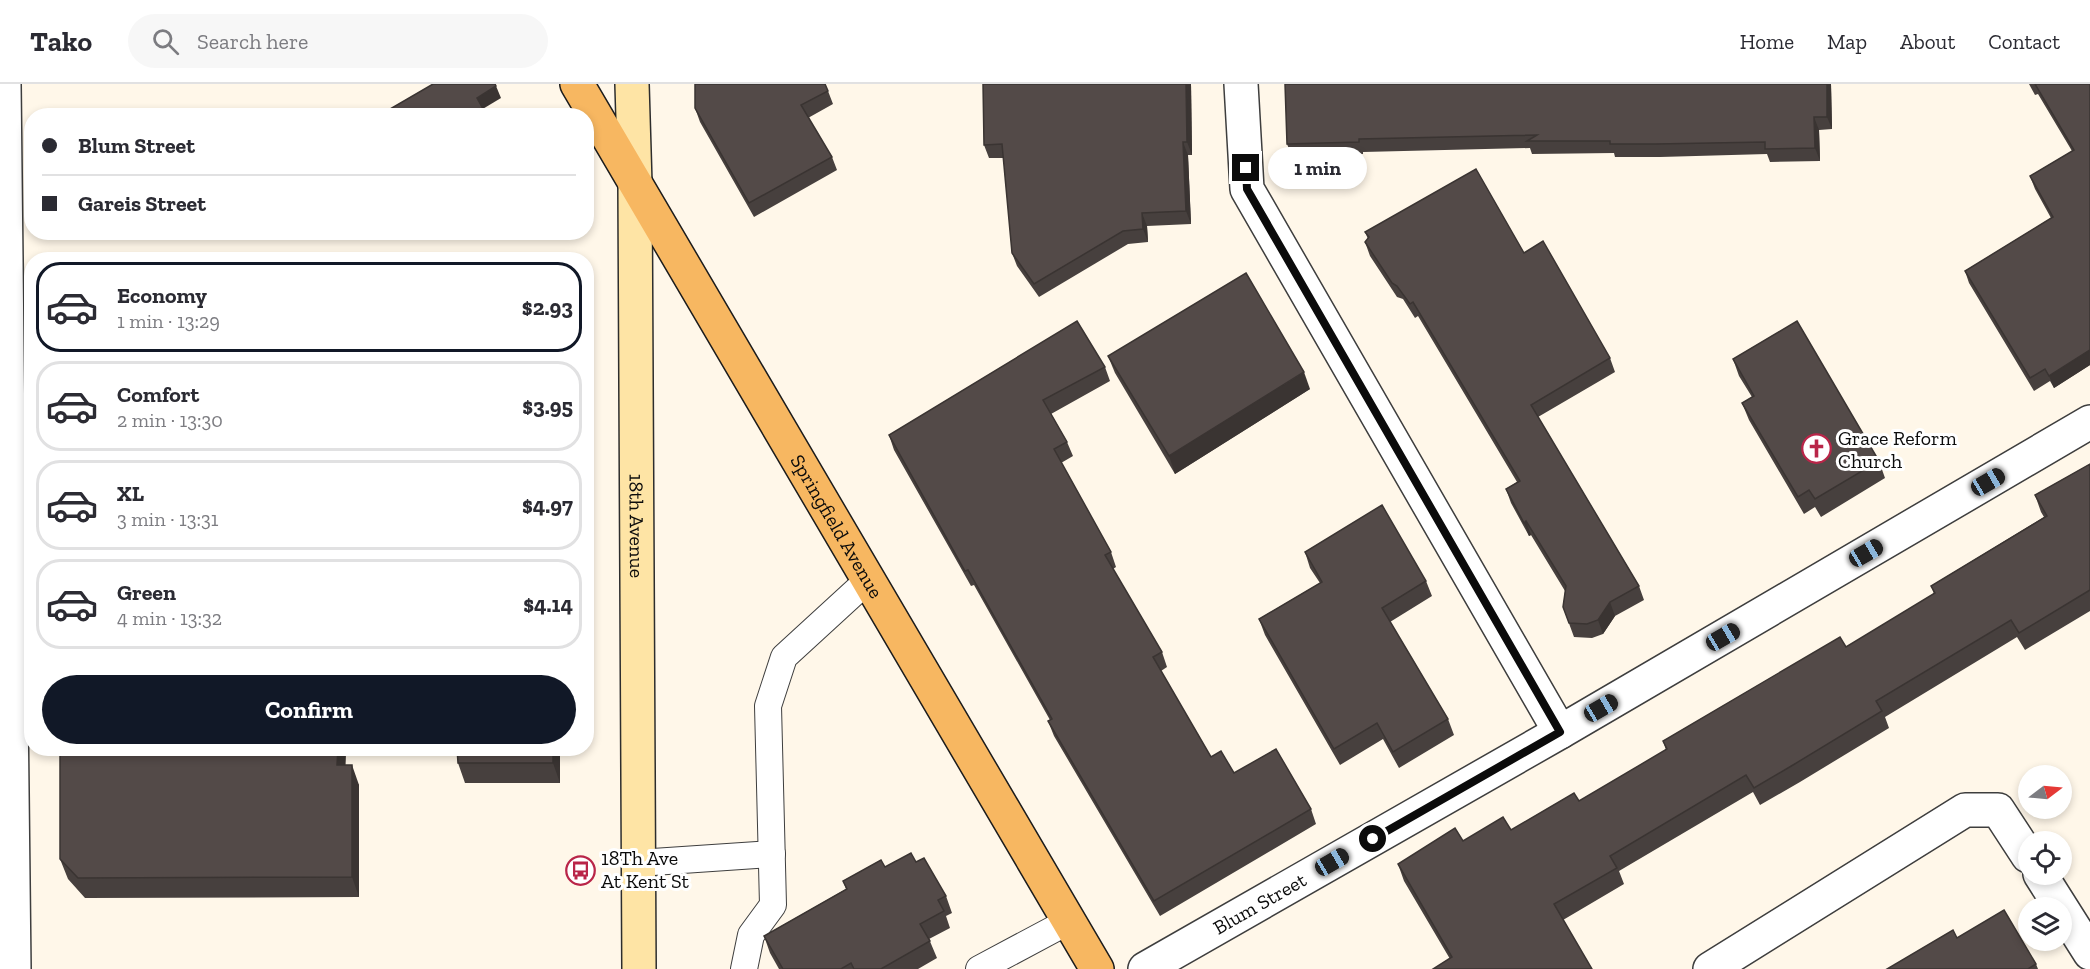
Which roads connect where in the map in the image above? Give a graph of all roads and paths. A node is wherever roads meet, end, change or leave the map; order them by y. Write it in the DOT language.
graph roads {
  1 [pos="4,84"];
  2 [pos="577,84"];
  3 [pos="633,84"];
  4 [pos="1241,84"];
  5 [pos="591,108"];
  6 [pos="594,113"];
  7 [pos="635,184"];
  8 [pos="2090,422"];
  9 [pos="868,580"];
  10 [pos="1560,732"];
  11 [pos="2018,841"];
  12 [pos="772,854"];
  13 [pos="638,863"];
  14 [pos="2047,885"];
  15 [pos="1068,921"];
  16 [pos="2090,953"];
  17 [pos="14,969"];
  18 [pos="639,969"];
  19 [pos="744,969"];
  20 [pos="979,969"];
  21 [pos="1097,969"];
  22 [pos="1145,969"];
  23 [pos="1710,969"];
  1 -- 17 [label="street"];
  2 -- 5 [label="main road, Springfield Avenue"];
  3 -- 7 [label="main road, 18th Avenue"];
  4 -- 10 [label="street"];
  6 -- 7 [label="main road, Springfield Avenue"];
  7 -- 9 [label="main road, Springfield Avenue"];
  7 -- 13 [label="main road, 18th Avenue"];
  8 -- 10 [label="street, Blum Street"];
  9 -- 12 [label="lane"];
  9 -- 15 [label="main road, Springfield Avenue"];
  10 -- 22 [label="street, Blum Street"];
  11 -- 23 [label="street"];
  12 -- 13 [label="lane"];
  12 -- 19 [label="lane"];
  13 -- 18 [label="main road, 18th Avenue"];
  14 -- 16 [label="street"];
  15 -- 20 [label="lane"];
  15 -- 21 [label="main road, Springfield Avenue"];
}
